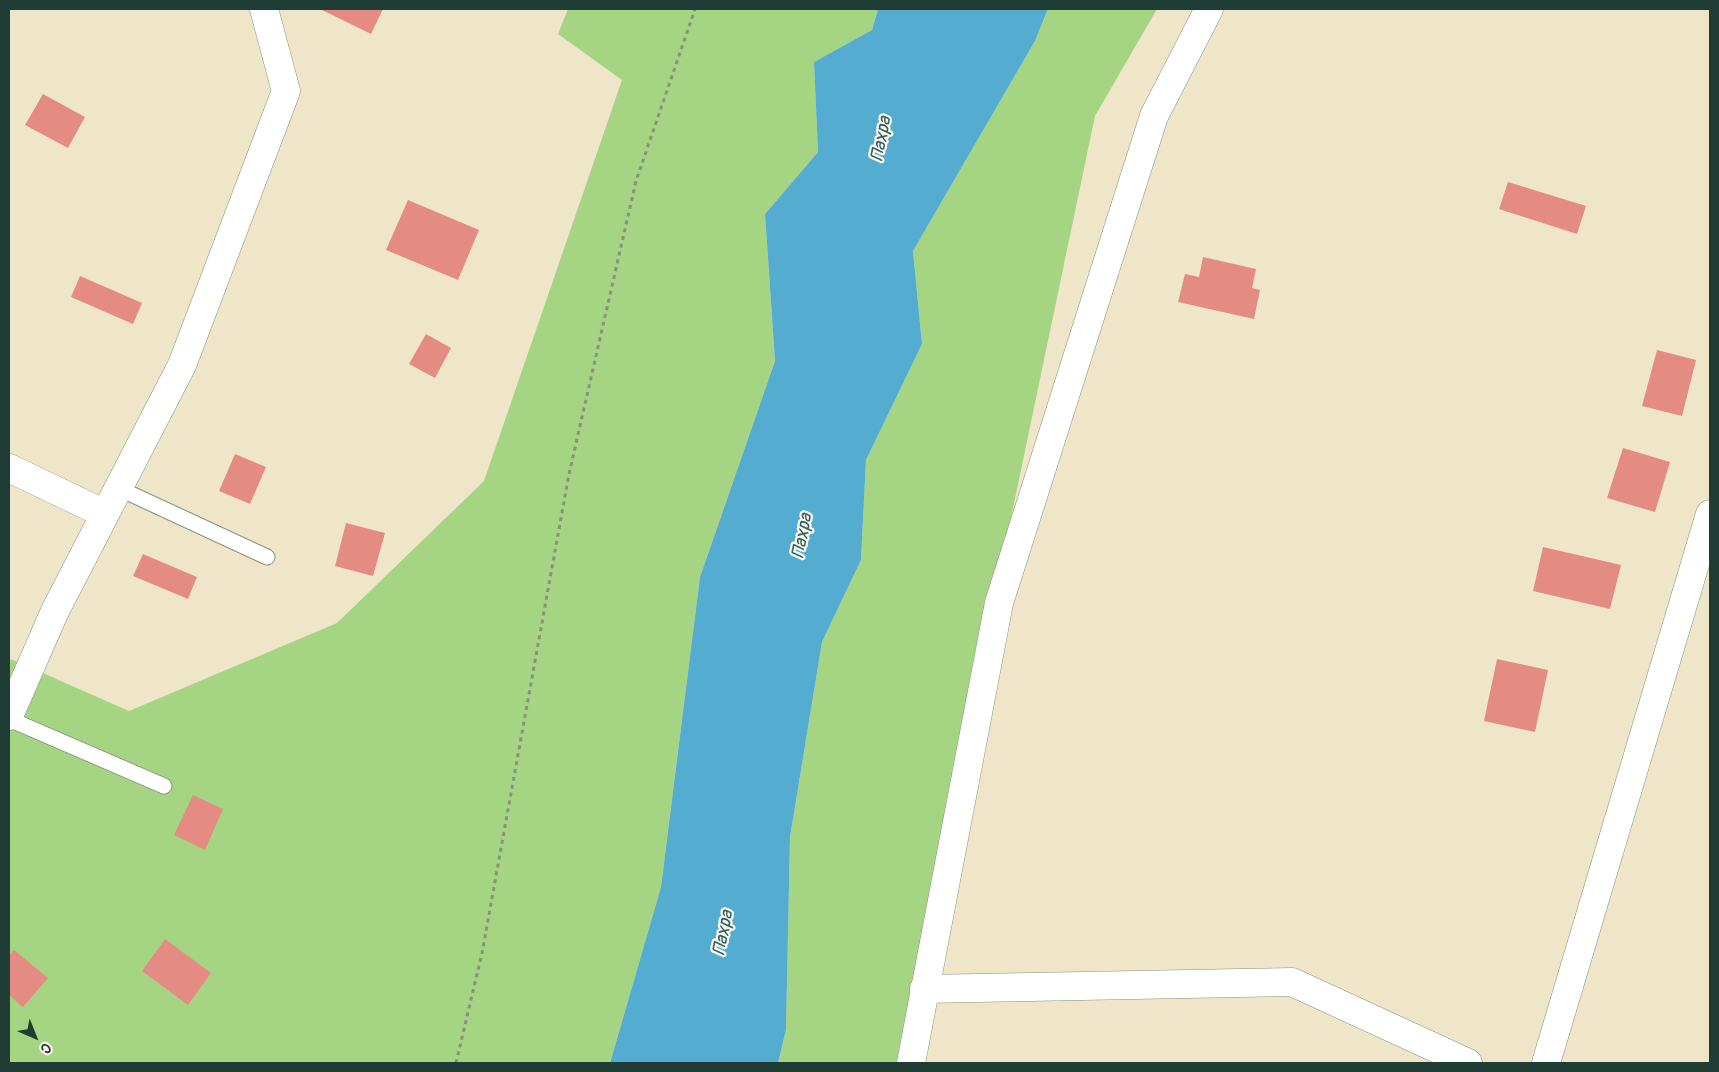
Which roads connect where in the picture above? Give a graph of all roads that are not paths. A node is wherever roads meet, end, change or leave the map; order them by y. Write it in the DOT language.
graph roads {
  1 [pos="264,9"];
  2 [pos="1209,9"];
  3 [pos="9,468"];
  4 [pos="118,488"];
  5 [pos="104,514"];
  6 [pos="1710,514"];
  7 [pos="267,557"];
  8 [pos="9,718"];
  9 [pos="164,786"];
  10 [pos="924,989"];
  11 [pos="911,1063"];
  12 [pos="1468,1063"];
  13 [pos="1546,1063"];
  1 -- 4 [label="street"];
  2 -- 10 [label="street"];
  3 -- 5 [label="street"];
  4 -- 5 [label="street"];
  4 -- 7 [label="lane"];
  5 -- 8 [label="street"];
  6 -- 13 [label="street"];
  8 -- 9 [label="lane"];
  10 -- 11 [label="street"];
  10 -- 12 [label="street"];
}
